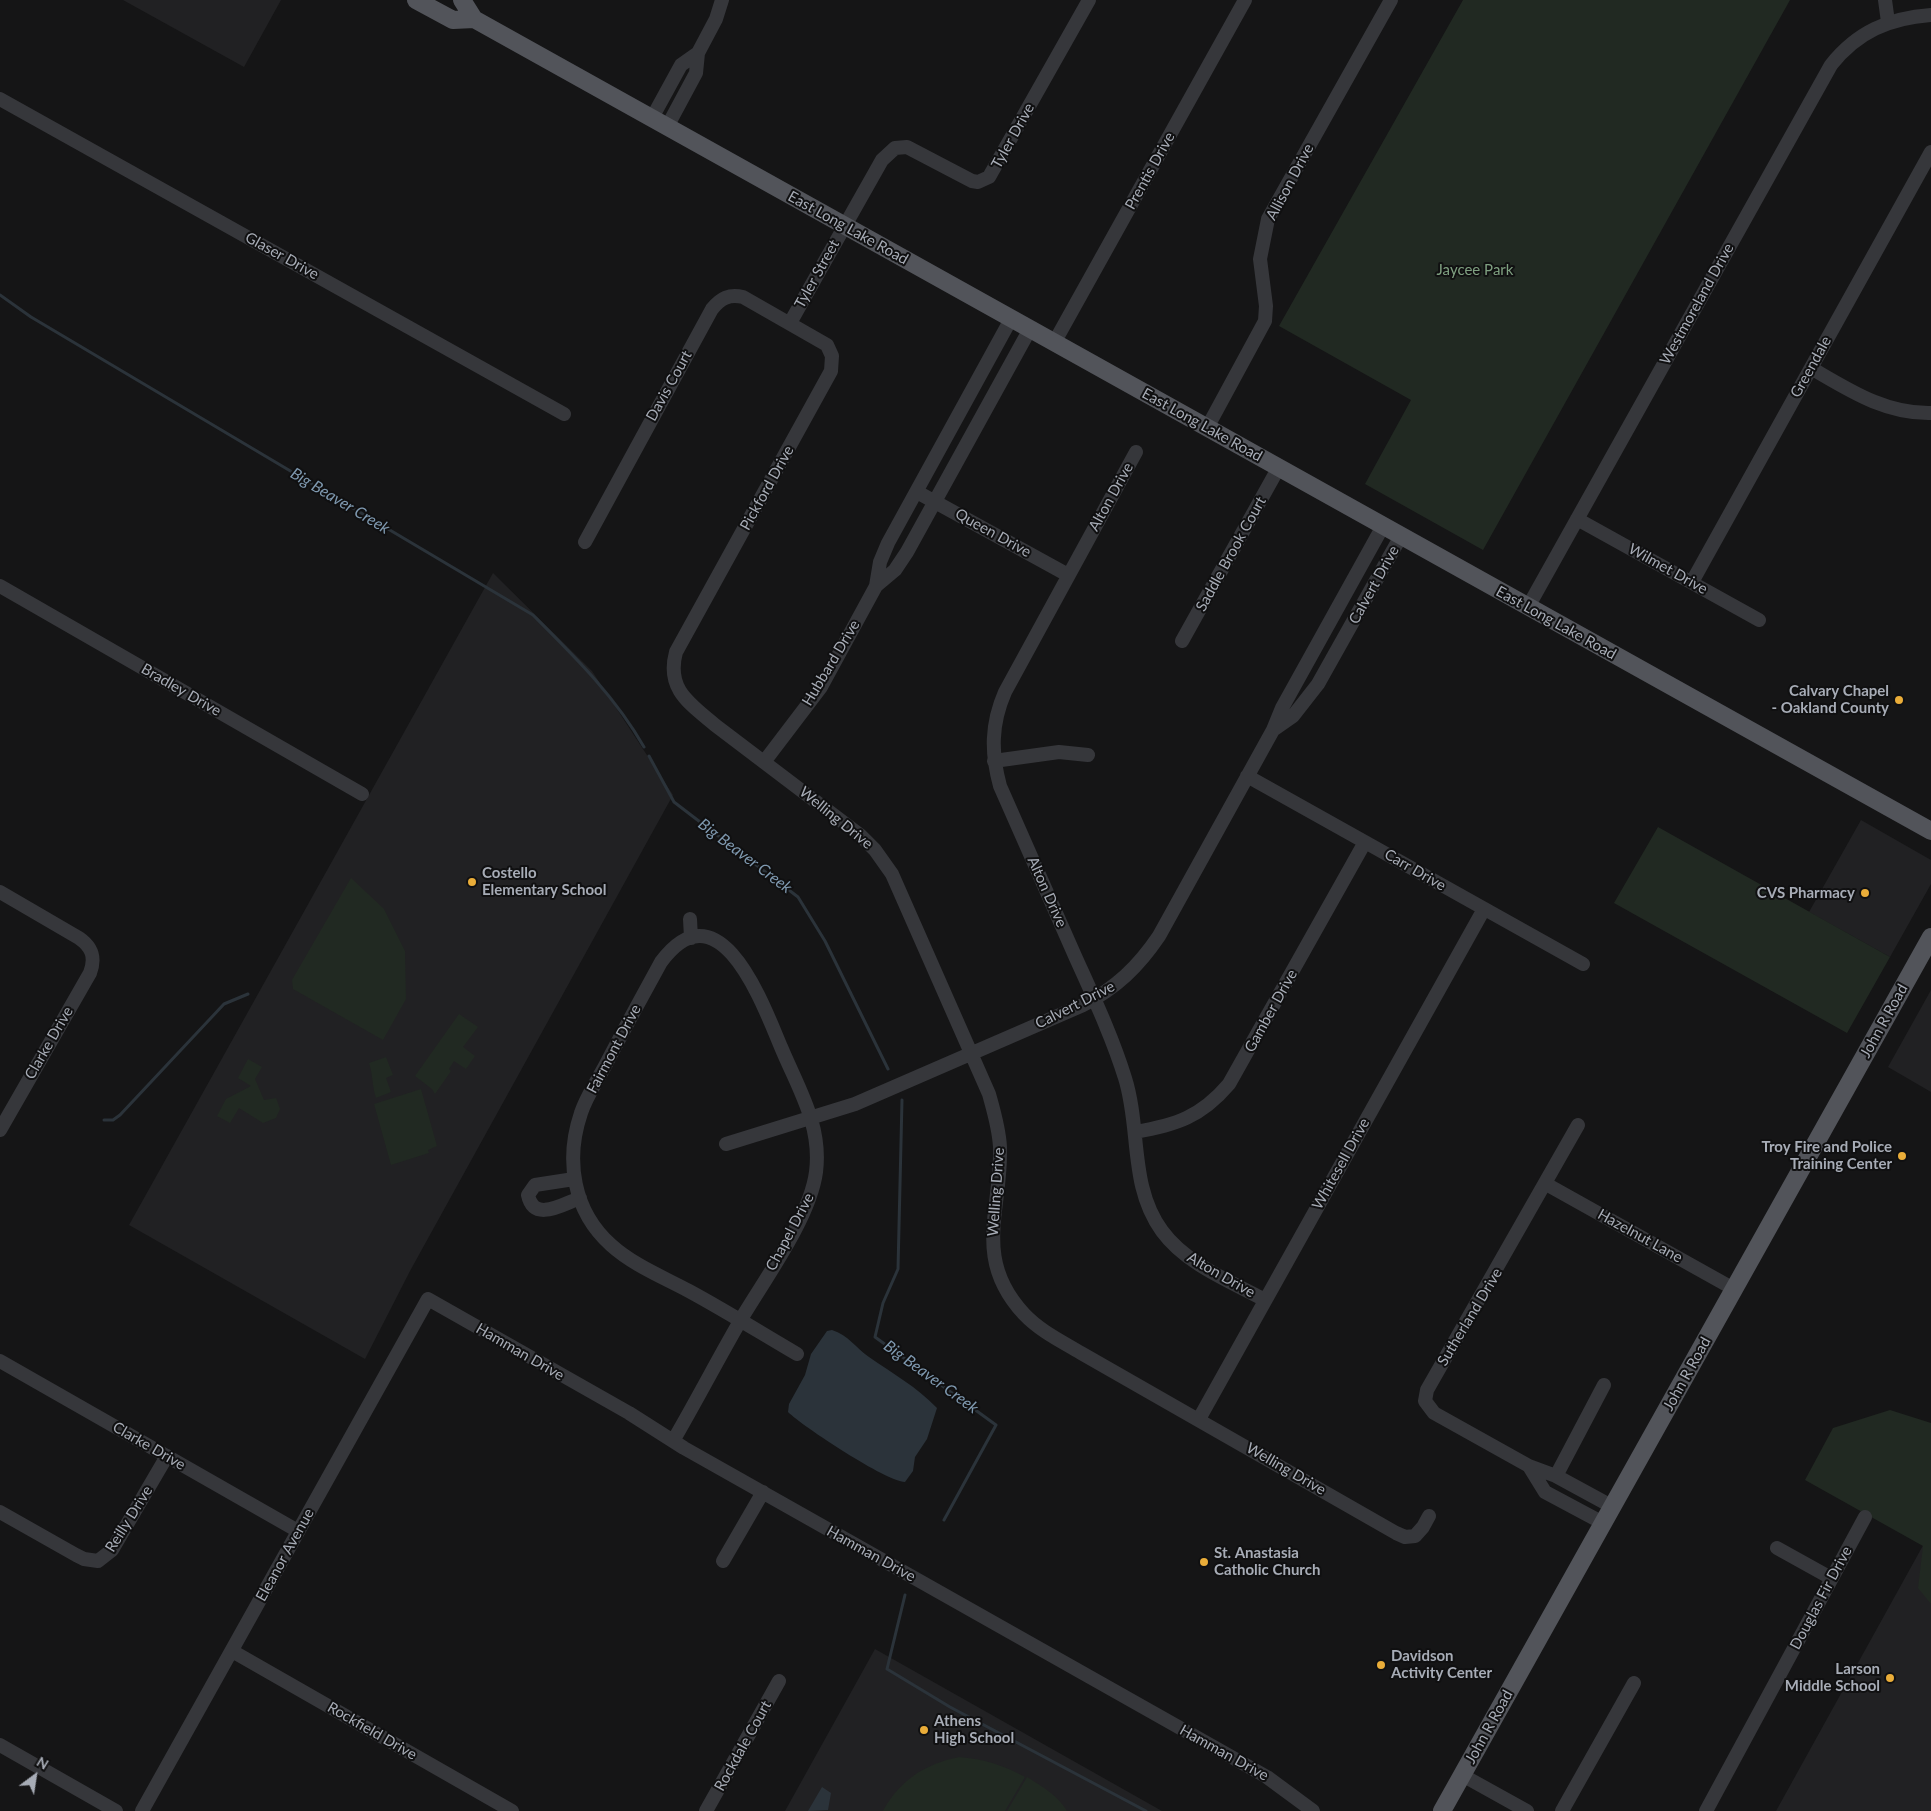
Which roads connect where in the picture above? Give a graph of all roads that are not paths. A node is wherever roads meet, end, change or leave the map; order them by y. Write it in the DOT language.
graph roads {
  1 [pos="462,0"];
  2 [pos="722,0"];
  3 [pos="1089,0"];
  4 [pos="1245,0"];
  5 [pos="1391,0"];
  6 [pos="1885,0"];
  7 [pos="424,1"];
  8 [pos="1931,15"];
  9 [pos="474,19"];
  10 [pos="1888,22"];
  11 [pos="0,99"];
  12 [pos="659,123"];
  13 [pos="1931,152"];
  14 [pos="844,226"];
  15 [pos="1012,319"];
  16 [pos="790,323"];
  17 [pos="1030,329"];
  18 [pos="1054,342"];
  19 [pos="1810,368"];
  20 [pos="1931,413"];
  21 [pos="564,414"];
  22 [pos="958,417"];
  23 [pos="976,427"];
  24 [pos="1207,428"];
  25 [pos="1136,452"];
  26 [pos="1279,467"];
  27 [pos="917,492"];
  28 [pos="935,502"];
  29 [pos="1577,519"];
  30 [pos="1383,526"];
  31 [pos="1401,536"];
  32 [pos="585,542"];
  33 [pos="1068,575"];
  34 [pos="1692,582"];
  35 [pos="0,586"];
  36 [pos="876,586"];
  37 [pos="1528,607"];
  38 [pos="1759,620"];
  39 [pos="1329,623"];
  40 [pos="1347,633"];
  41 [pos="1182,641"];
  42 [pos="672,667"];
  43 [pos="1273,730"];
  44 [pos="1088,754"];
  45 [pos="764,762"];
  46 [pos="994,762"];
  47 [pos="1247,776"];
  48 [pos="362,794"];
  49 [pos="1931,831"];
  50 [pos="1365,842"];
  51 [pos="0,892"];
  52 [pos="1484,909"];
  53 [pos="690,919"];
  54 [pos="1931,937"];
  55 [pos="691,938"];
  56 [pos="1583,964"];
  57 [pos="1094,999"];
  58 [pos="970,1054"];
  59 [pos="812,1119"];
  60 [pos="1578,1125"];
  61 [pos="0,1130"];
  62 [pos="1135,1132"];
  63 [pos="726,1144"];
  64 [pos="574,1179"];
  65 [pos="1546,1184"];
  66 [pos="580,1198"];
  67 [pos="1734,1289"];
  68 [pos="428,1299"];
  69 [pos="1265,1300"];
  70 [pos="741,1321"];
  71 [pos="797,1354"];
  72 [pos="0,1360"];
  73 [pos="1604,1385"];
  74 [pos="1199,1419"];
  75 [pos="672,1441"];
  76 [pos="167,1456"];
  77 [pos="1528,1466"];
  78 [pos="1556,1476"];
  79 [pos="763,1492"];
  80 [pos="1613,1506"];
  81 [pos="0,1512"];
  82 [pos="1429,1516"];
  83 [pos="1865,1517"];
  84 [pos="1603,1523"];
  85 [pos="298,1531"];
  86 [pos="1777,1548"];
  87 [pos="723,1561"];
  88 [pos="1831,1578"];
  89 [pos="232,1651"];
  90 [pos="779,1681"];
  91 [pos="1634,1684"];
  92 [pos="0,1745"];
  93 [pos="1462,1775"];
  94 [pos="116,1811"];
  95 [pos="142,1811"];
  96 [pos="512,1811"];
  97 [pos="706,1811"];
  98 [pos="1313,1811"];
  99 [pos="1442,1811"];
  100 [pos="1527,1811"];
  101 [pos="1562,1811"];
  102 [pos="1706,1811"];
  1 -- 9 [label="main road, East Long Lake Road"];
  2 -- 12 [label="street"];
  3 -- 14 [label="street, Tyler Drive"];
  4 -- 18 [label="street, Prentis Drive"];
  5 -- 24 [label="street, Allison Drive"];
  6 -- 10 [label="street"];
  7 -- 9 [label="main road, East Long Lake Road"];
  8 -- 10 [label="street, Westmoreland Drive"];
  9 -- 12 [label="main road, East Long Lake Road"];
  10 -- 29 [label="street, Westmoreland Drive"];
  11 -- 21 [label="street, Glaser Drive"];
  12 -- 14 [label="main road, East Long Lake Road"];
  13 -- 19 [label="street, Greendale"];
  14 -- 15 [label="main road, East Long Lake Road"];
  14 -- 16 [label="street, Tyler Street"];
  15 -- 17 [label="main road, East Long Lake Road"];
  15 -- 22 [label="street, Hubbard Drive"];
  16 -- 32 [label="street, Davis Court"];
  16 -- 42 [label="street, Pickford Drive"];
  17 -- 18 [label="main road, East Long Lake Road"];
  17 -- 23 [label="street, Hubbard Drive"];
  18 -- 24 [label="main road, East Long Lake Road"];
  19 -- 20 [label="street"];
  19 -- 34 [label="street, Greendale"];
  22 -- 23 [label="street"];
  22 -- 27 [label="street, Hubbard Drive"];
  23 -- 28 [label="street, Hubbard Drive"];
  24 -- 26 [label="main road, East Long Lake Road"];
  25 -- 33 [label="street, Alton Drive"];
  26 -- 30 [label="main road, East Long Lake Road"];
  26 -- 41 [label="street, Saddle Brook Court"];
  27 -- 28 [label="street, Queen Drive"];
  27 -- 36 [label="street, Hubbard Drive"];
  28 -- 33 [label="street, Queen Drive"];
  28 -- 36 [label="street, Hubbard Drive"];
  29 -- 34 [label="street, Wilmet Drive"];
  29 -- 37 [label="street, Westmoreland Drive"];
  30 -- 31 [label="main road, East Long Lake Road"];
  30 -- 39 [label="street, Calvert Drive"];
  31 -- 37 [label="main road, East Long Lake Road"];
  31 -- 40 [label="street, Calvert Drive"];
  33 -- 46 [label="street, Alton Drive"];
  34 -- 38 [label="street, Wilmet Drive"];
  35 -- 48 [label="street, Bradley Drive"];
  36 -- 45 [label="street, Hubbard Drive"];
  37 -- 49 [label="main road, East Long Lake Road"];
  39 -- 40 [label="street, Calvert Drive"];
  39 -- 43 [label="street, Calvert Drive"];
  40 -- 43 [label="street, Calvert Drive"];
  42 -- 45 [label="street, Welling Drive"];
  43 -- 47 [label="street, Calvert Drive"];
  44 -- 46 [label="street"];
  45 -- 58 [label="street, Welling Drive"];
  46 -- 57 [label="street, Alton Drive"];
  47 -- 50 [label="street, Carr Drive"];
  47 -- 57 [label="street, Calvert Drive"];
  50 -- 52 [label="street, Carr Drive"];
  50 -- 62 [label="street, Gamber Drive"];
  51 -- 61 [label="street, Clarke Drive"];
  52 -- 56 [label="street, Carr Drive"];
  52 -- 69 [label="street, Whitesell Drive"];
  53 -- 55 [label="street"];
  54 -- 67 [label="main road, John R Road"];
  55 -- 59 [label="street, Chapel Drive"];
  55 -- 64 [label="street, Fairmont Drive"];
  57 -- 58 [label="street, Calvert Drive"];
  57 -- 62 [label="street, Alton Drive"];
  58 -- 59 [label="street, Calvert Drive"];
  58 -- 74 [label="street, Welling Drive"];
  59 -- 63 [label="street, Calvert Drive"];
  59 -- 70 [label="street, Chapel Drive"];
  60 -- 65 [label="street, Sutherland Drive"];
  62 -- 69 [label="street, Alton Drive"];
  64 -- 66 [label="street, Fairmont Drive"];
  64 -- 66 [label="street"];
  65 -- 67 [label="street, Hazelnut Lane"];
  65 -- 77 [label="street, Sutherland Drive"];
  66 -- 70 [label="street, Fairmont Drive"];
  67 -- 80 [label="main road, John R Road"];
  68 -- 75 [label="street, Hamman Drive"];
  68 -- 85 [label="street, Eleanor Avenue"];
  69 -- 74 [label="street, Whitesell Drive"];
  70 -- 71 [label="street, Fairmont Drive"];
  70 -- 75 [label="street, Chapel Drive"];
  72 -- 76 [label="street, Clarke Drive"];
  73 -- 78 [label="street"];
  74 -- 82 [label="street, Welling Drive"];
  75 -- 79 [label="street, Hamman Drive"];
  76 -- 81 [label="street, Reilly Drive"];
  76 -- 85 [label="street, Clarke Drive"];
  77 -- 78 [label="street, Sutherland Drive"];
  77 -- 84 [label="street, Sutherland Drive"];
  78 -- 80 [label="street, Sutherland Drive"];
  79 -- 87 [label="street"];
  79 -- 98 [label="street, Hamman Drive"];
  80 -- 84 [label="main road, John R Road"];
  83 -- 88 [label="street, Douglas Fir Drive"];
  84 -- 93 [label="main road, John R Road"];
  85 -- 89 [label="street, Eleanor Avenue"];
  86 -- 88 [label="street"];
  88 -- 102 [label="street, Douglas Fir Drive"];
  89 -- 95 [label="street, Eleanor Avenue"];
  89 -- 96 [label="street, Rockfield Drive"];
  90 -- 97 [label="street, Rockdale Court"];
  91 -- 101 [label="street"];
  92 -- 94 [label="street"];
  93 -- 99 [label="main road, John R Road"];
  93 -- 100 [label="street"];
}
